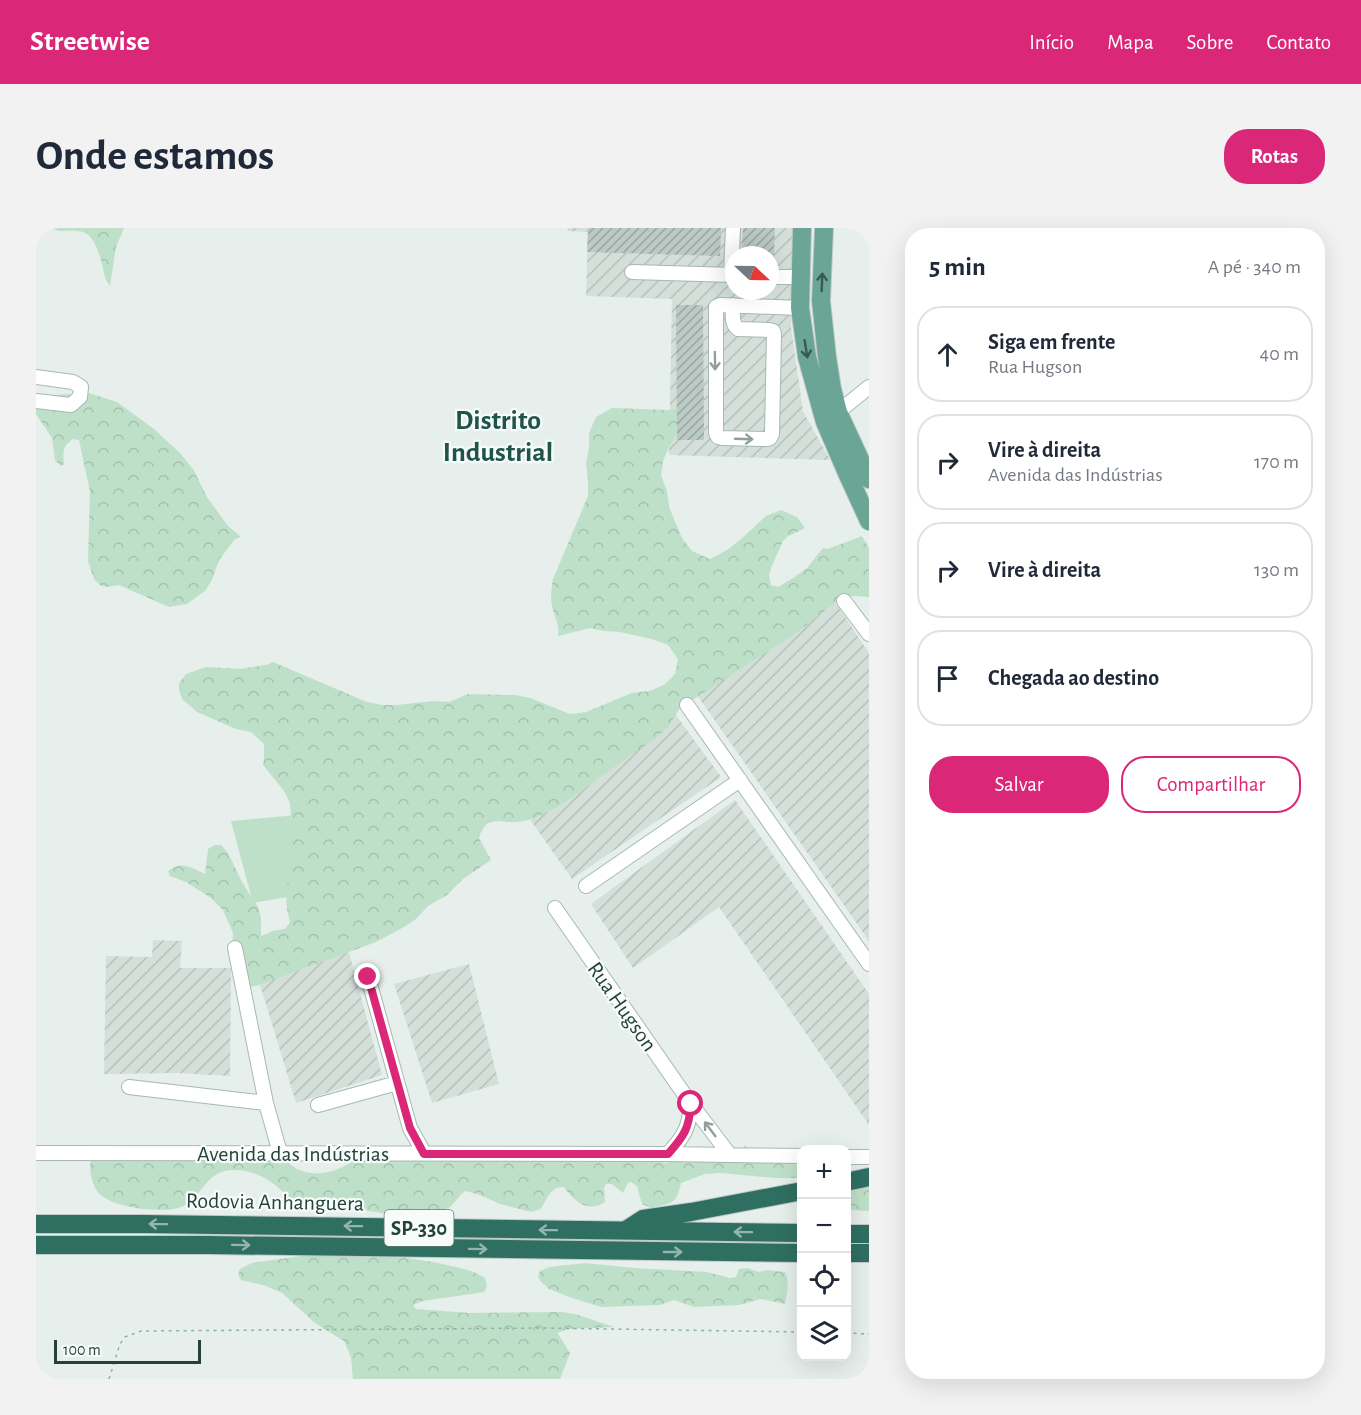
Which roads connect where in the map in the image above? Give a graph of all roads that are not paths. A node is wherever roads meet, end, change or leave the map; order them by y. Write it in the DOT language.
graph roads {
  1 [pos="733,228"];
  2 [pos="802,228"];
  3 [pos="824,228"];
  4 [pos="733,246"];
  5 [pos="632,272"];
  6 [pos="725,275"];
  7 [pos="779,277"];
  8 [pos="801,277"];
  9 [pos="733,306"];
  10 [pos="800,308"];
  11 [pos="36,377"];
  12 [pos="869,387"];
  13 [pos="36,401"];
  14 [pos="838,412"];
  15 [pos="869,479"];
  16 [pos="869,521"];
  17 [pos="844,601"];
  18 [pos="869,634"];
  19 [pos="687,705"];
  20 [pos="740,780"];
  21 [pos="586,886"];
  22 [pos="555,908"];
  23 [pos="234,948"];
  24 [pos="869,964"];
  25 [pos="368,977"];
  26 [pos="397,1083"];
  27 [pos="129,1087"];
  28 [pos="266,1103"];
  29 [pos="318,1104"];
  30 [pos="691,1104"];
  31 [pos="36,1153"];
  32 [pos="280,1153"];
  33 [pos="424,1154"];
  34 [pos="668,1154"];
  35 [pos="729,1154"];
  36 [pos="797,1156"];
  37 [pos="851,1157"];
  38 [pos="869,1157"];
  39 [pos="869,1177"];
  40 [pos="851,1181"];
  41 [pos="797,1192"];
  42 [pos="36,1224"];
  43 [pos="624,1232"];
  44 [pos="797,1233"];
  45 [pos="851,1234"];
  46 [pos="869,1234"];
  47 [pos="36,1245"];
  48 [pos="797,1253"];
  49 [pos="851,1253"];
  50 [pos="869,1253"];
  1 -- 4 [label="street"];
  2 -- 8 [label="main road"];
  14 -- 3 [label="main road, one-way"];
  5 -- 6 [label="street"];
  7 -- 8 [label="street"];
  8 -- 10 [label="main road"];
  9 -- 9 [label="street, one-way"];
  9 -- 10 [label="street"];
  10 -- 16 [label="main road, one-way"];
  11 -- 13 [label="street"];
  12 -- 14 [label="street"];
  14 -- 15 [label="main road"];
  17 -- 18 [label="street"];
  19 -- 20 [label="street"];
  20 -- 21 [label="street"];
  20 -- 24 [label="street"];
  22 -- 30 [label="street, Rua Hugson"];
  23 -- 28 [label="street"];
  25 -- 26 [label="street"];
  26 -- 29 [label="street"];
  26 -- 33 [label="street"];
  27 -- 28 [label="street"];
  28 -- 32 [label="street"];
  30 -- 34 [label="street"];
  35 -- 30 [label="street, Rua Hugson, one-way"];
  31 -- 32 [label="street, Avenida das Indústrias"];
  32 -- 33 [label="street, Avenida das Indústrias"];
  33 -- 34 [label="street, Avenida das Indústrias"];
  34 -- 35 [label="street, Avenida das Indústrias"];
  35 -- 36 [label="street, Avenida das Indústrias"];
  37 -- 38 [label="street"];
  39 -- 40 [label="highway"];
  41 -- 43 [label="highway"];
  43 -- 42 [label="highway, Rodovia Anhanguera / SP-330, one-way"];
  44 -- 43 [label="highway, Rodovia Anhanguera / SP-330, one-way"];
  45 -- 46 [label="highway"];
  47 -- 48 [label="highway, Rodovia Anhanguera / SP-330, one-way"];
  49 -- 50 [label="highway"];
}
